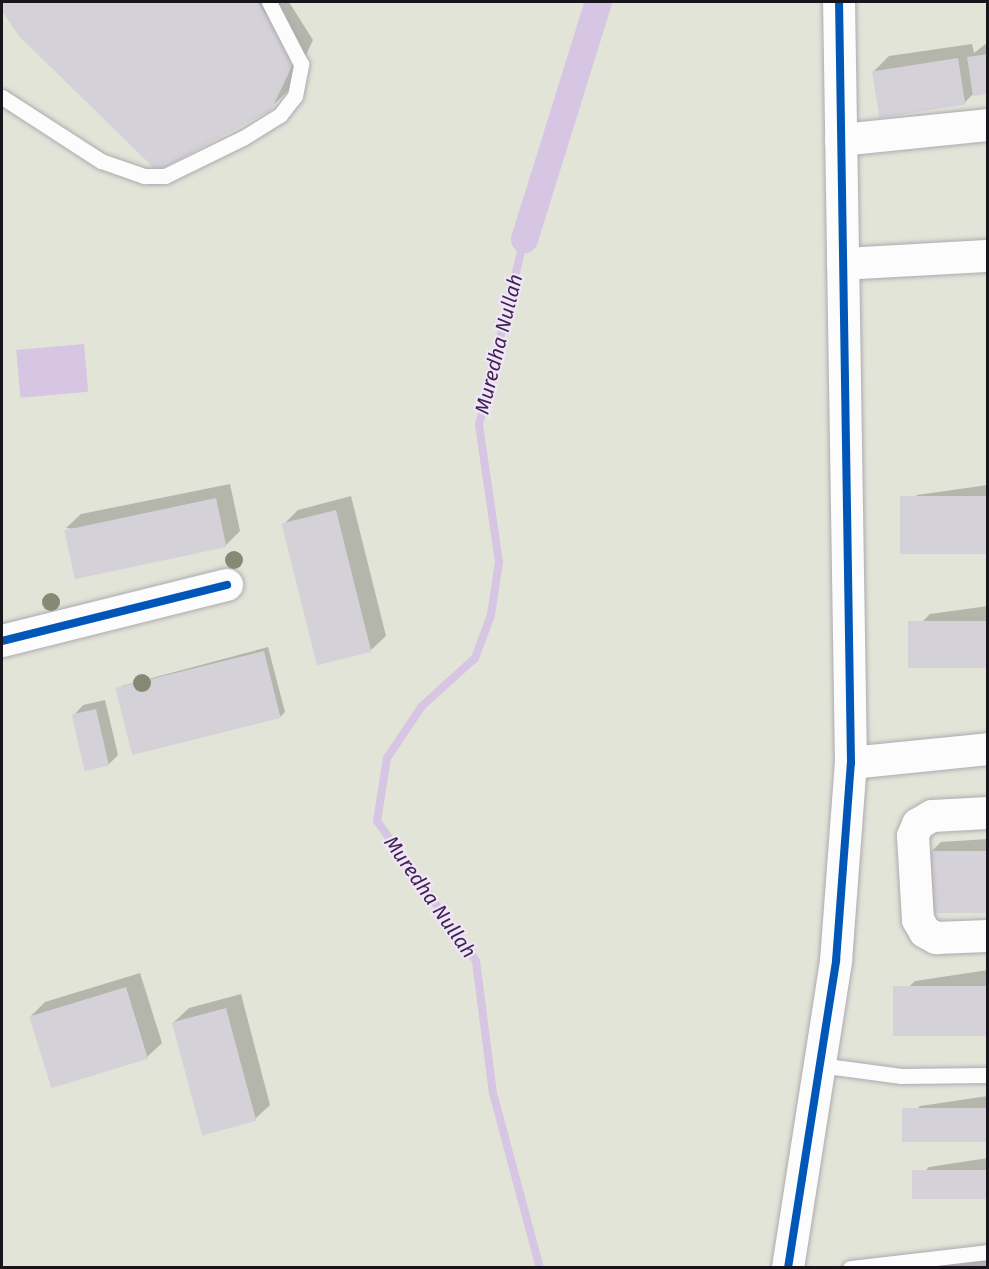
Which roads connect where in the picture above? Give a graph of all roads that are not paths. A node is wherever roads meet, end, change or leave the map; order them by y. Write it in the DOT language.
graph roads {
  1 [pos="268,2"];
  2 [pos="839,2"];
  3 [pos="2,97"];
  4 [pos="987,125"];
  5 [pos="841,140"];
  6 [pos="987,256"];
  7 [pos="843,264"];
  8 [pos="227,585"];
  9 [pos="2,641"];
  10 [pos="987,749"];
  11 [pos="851,763"];
  12 [pos="987,813"];
  13 [pos="987,936"];
  14 [pos="819,1065"];
  15 [pos="987,1075"];
  16 [pos="987,1252"];
  17 [pos="788,1268"];
  18 [pos="850,1268"];
  1 -- 3 [label="lane"];
  2 -- 5 [label="street"];
  4 -- 5 [label="street"];
  5 -- 7 [label="street"];
  6 -- 7 [label="street"];
  7 -- 11 [label="street"];
  8 -- 9 [label="street"];
  10 -- 11 [label="street"];
  11 -- 14 [label="street"];
  12 -- 13 [label="street"];
  14 -- 15 [label="lane"];
  14 -- 17 [label="street"];
  16 -- 18 [label="lane"];
}
